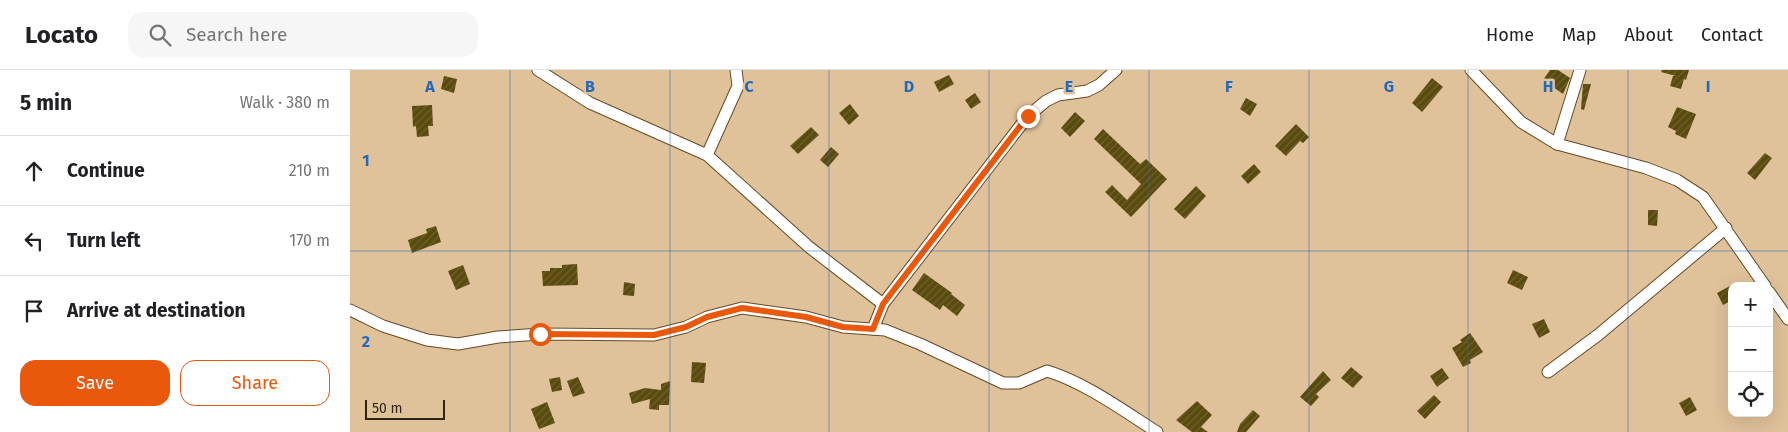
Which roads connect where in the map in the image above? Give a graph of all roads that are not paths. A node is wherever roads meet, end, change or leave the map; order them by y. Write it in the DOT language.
graph roads {
  1 [pos="538,70"];
  2 [pos="736,70"];
  3 [pos="1116,70"];
  4 [pos="1471,70"];
  5 [pos="1580,70"];
  6 [pos="1557,144"];
  7 [pos="707,155"];
  8 [pos="1726,228"];
  9 [pos="1762,282"];
  10 [pos="1773,298"];
  11 [pos="883,304"];
  12 [pos="350,310"];
  13 [pos="1788,319"];
  14 [pos="873,329"];
  15 [pos="1548,372"];
  16 [pos="1157,432"];
  1 -- 7 [label="street"];
  2 -- 7 [label="street"];
  3 -- 11 [label="street"];
  4 -- 6 [label="street"];
  5 -- 6 [label="street"];
  6 -- 8 [label="street"];
  7 -- 11 [label="street"];
  8 -- 9 [label="street"];
  8 -- 15 [label="street"];
  10 -- 13 [label="street"];
  11 -- 14 [label="street"];
  12 -- 14 [label="street"];
  14 -- 16 [label="street"];
}
